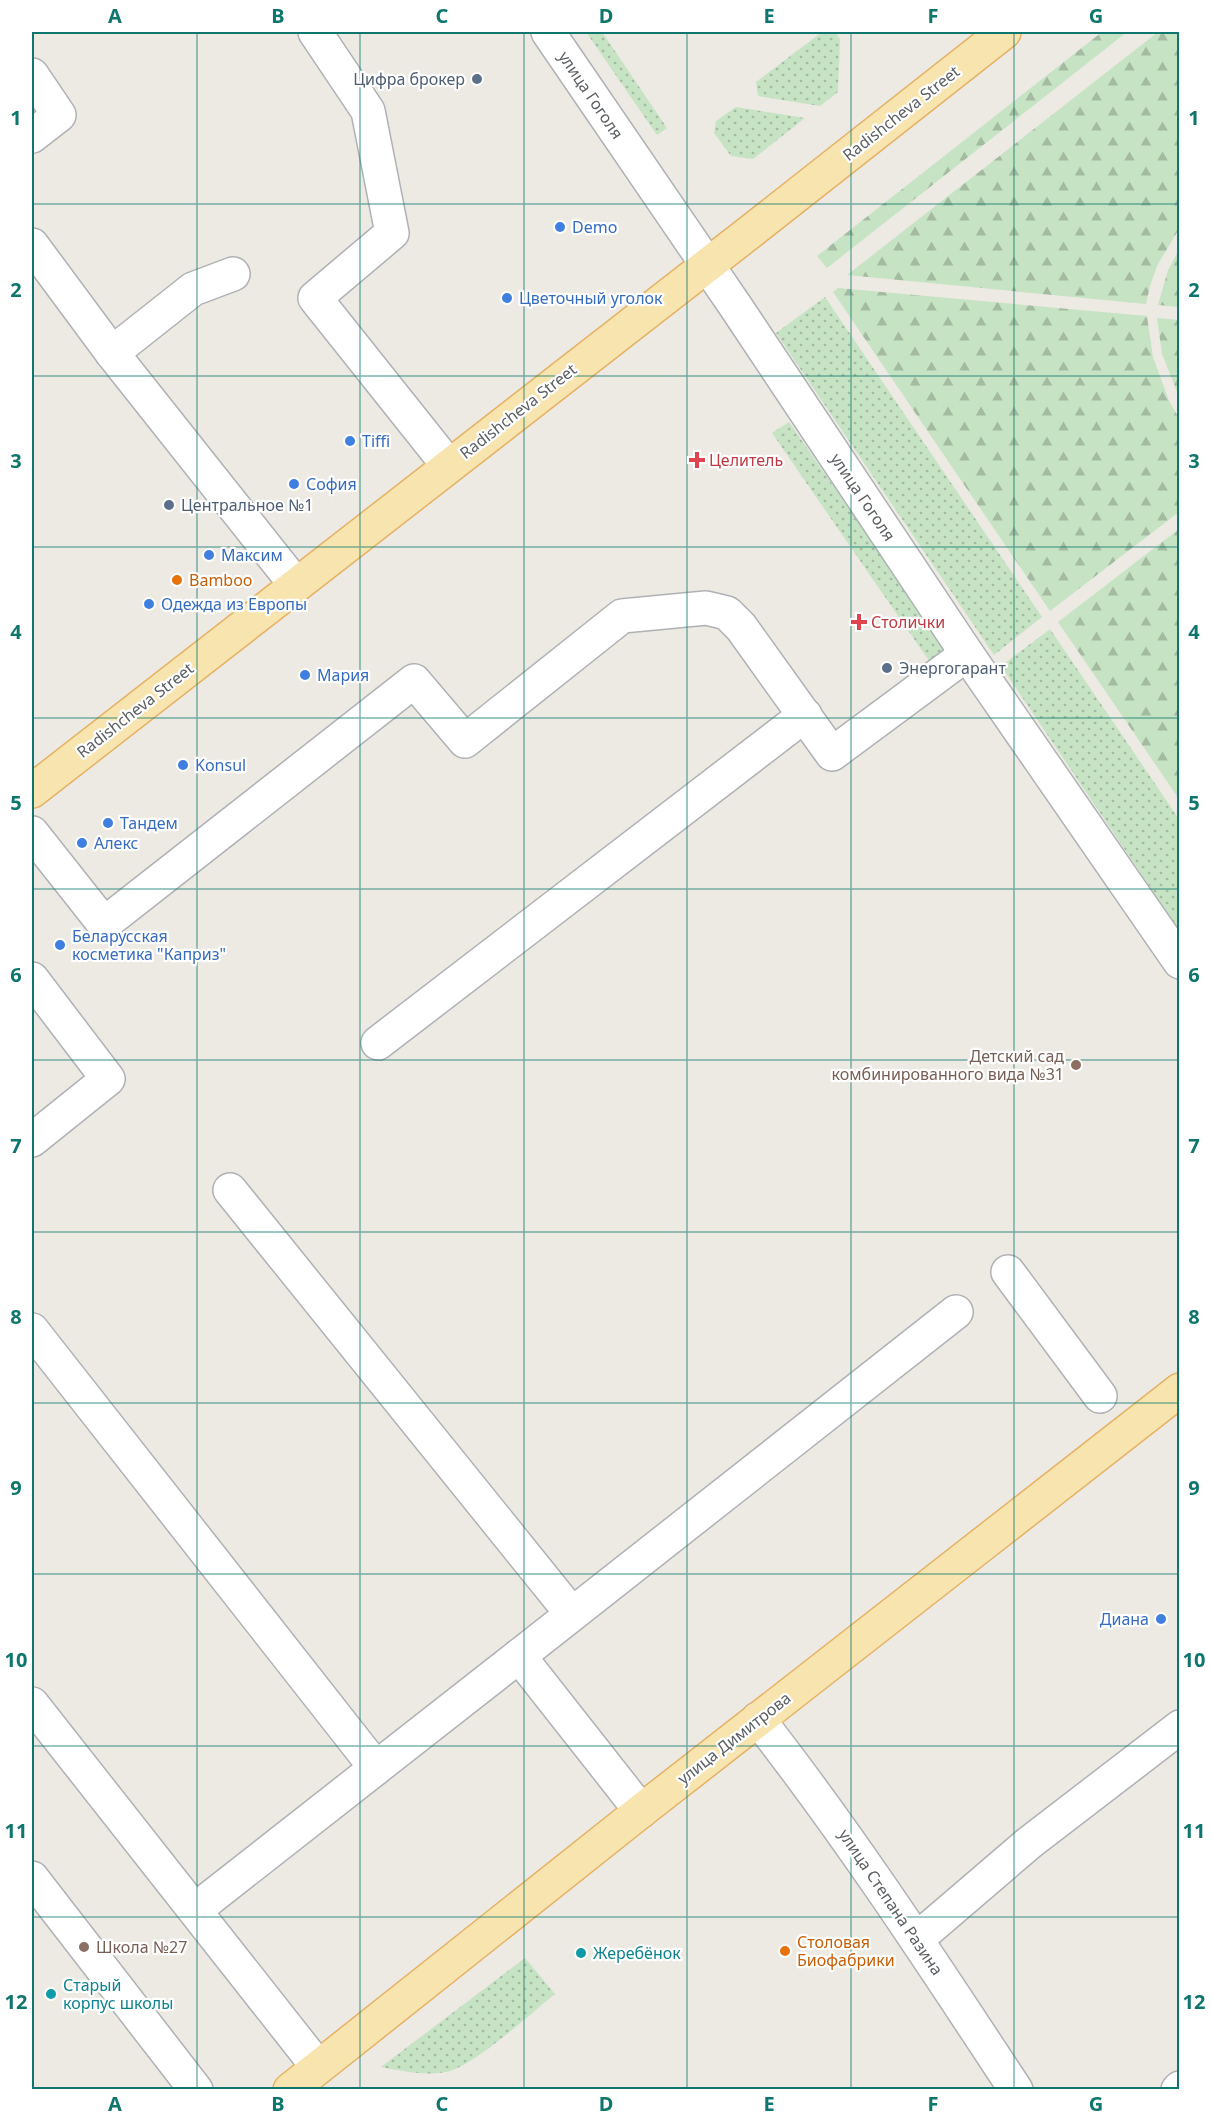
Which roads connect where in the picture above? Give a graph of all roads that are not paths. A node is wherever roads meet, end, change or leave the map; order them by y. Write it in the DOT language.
graph roads {
  1 [pos="315,32"];
  2 [pos="548,32"];
  3 [pos="1004,32"];
  4 [pos="32,75"];
  5 [pos="32,136"];
  6 [pos="32,245"];
  7 [pos="706,265"];
  8 [pos="233,274"];
  9 [pos="112,353"];
  10 [pos="448,465"];
  11 [pos="296,585"];
  12 [pos="967,654"];
  13 [pos="805,715"];
  14 [pos="32,791"];
  15 [pos="32,833"];
  16 [pos="1179,962"];
  17 [pos="32,979"];
  18 [pos="378,1043"];
  19 [pos="32,1140"];
  20 [pos="230,1190"];
  21 [pos="1008,1272"];
  22 [pos="956,1312"];
  23 [pos="32,1330"];
  24 [pos="1179,1390"];
  25 [pos="1100,1396"];
  26 [pos="572,1614"];
  27 [pos="519,1656"];
  28 [pos="32,1704"];
  29 [pos="758,1719"];
  30 [pos="1179,1727"];
  31 [pos="376,1768"];
  32 [pos="641,1811"];
  33 [pos="32,1878"];
  34 [pos="195,1910"];
  35 [pos="917,1939"];
  36 [pos="318,2067"];
  37 [pos="196,2090"];
  38 [pos="290,2090"];
  39 [pos="1016,2090"];
  1 -- 10 [label="street"];
  2 -- 7 [label="street, улица Гоголя"];
  3 -- 7 [label="main road, Radishcheva Street"];
  4 -- 5 [label="street"];
  6 -- 9 [label="street"];
  7 -- 10 [label="main road, Radishcheva Street"];
  7 -- 12 [label="street, улица Гоголя"];
  8 -- 9 [label="street"];
  9 -- 11 [label="street"];
  10 -- 11 [label="main road, Radishcheva Street"];
  11 -- 14 [label="main road, Radishcheva Street"];
  12 -- 13 [label="street"];
  12 -- 16 [label="street, улица Гоголя"];
  13 -- 15 [label="street"];
  13 -- 18 [label="street"];
  17 -- 19 [label="street"];
  20 -- 26 [label="street"];
  21 -- 25 [label="street"];
  22 -- 26 [label="street"];
  23 -- 31 [label="street"];
  24 -- 29 [label="main road, улица Димитрова"];
  26 -- 27 [label="street"];
  27 -- 31 [label="street"];
  27 -- 32 [label="street"];
  28 -- 34 [label="street"];
  29 -- 32 [label="main road, улица Димитрова"];
  29 -- 35 [label="street, улица Степана Разина"];
  30 -- 35 [label="street"];
  31 -- 34 [label="street"];
  32 -- 36 [label="main road, улица Димитрова"];
  33 -- 37 [label="street"];
  34 -- 36 [label="street"];
  35 -- 39 [label="street, улица Степана Разина"];
  36 -- 38 [label="main road, улица Димитрова"];
}
